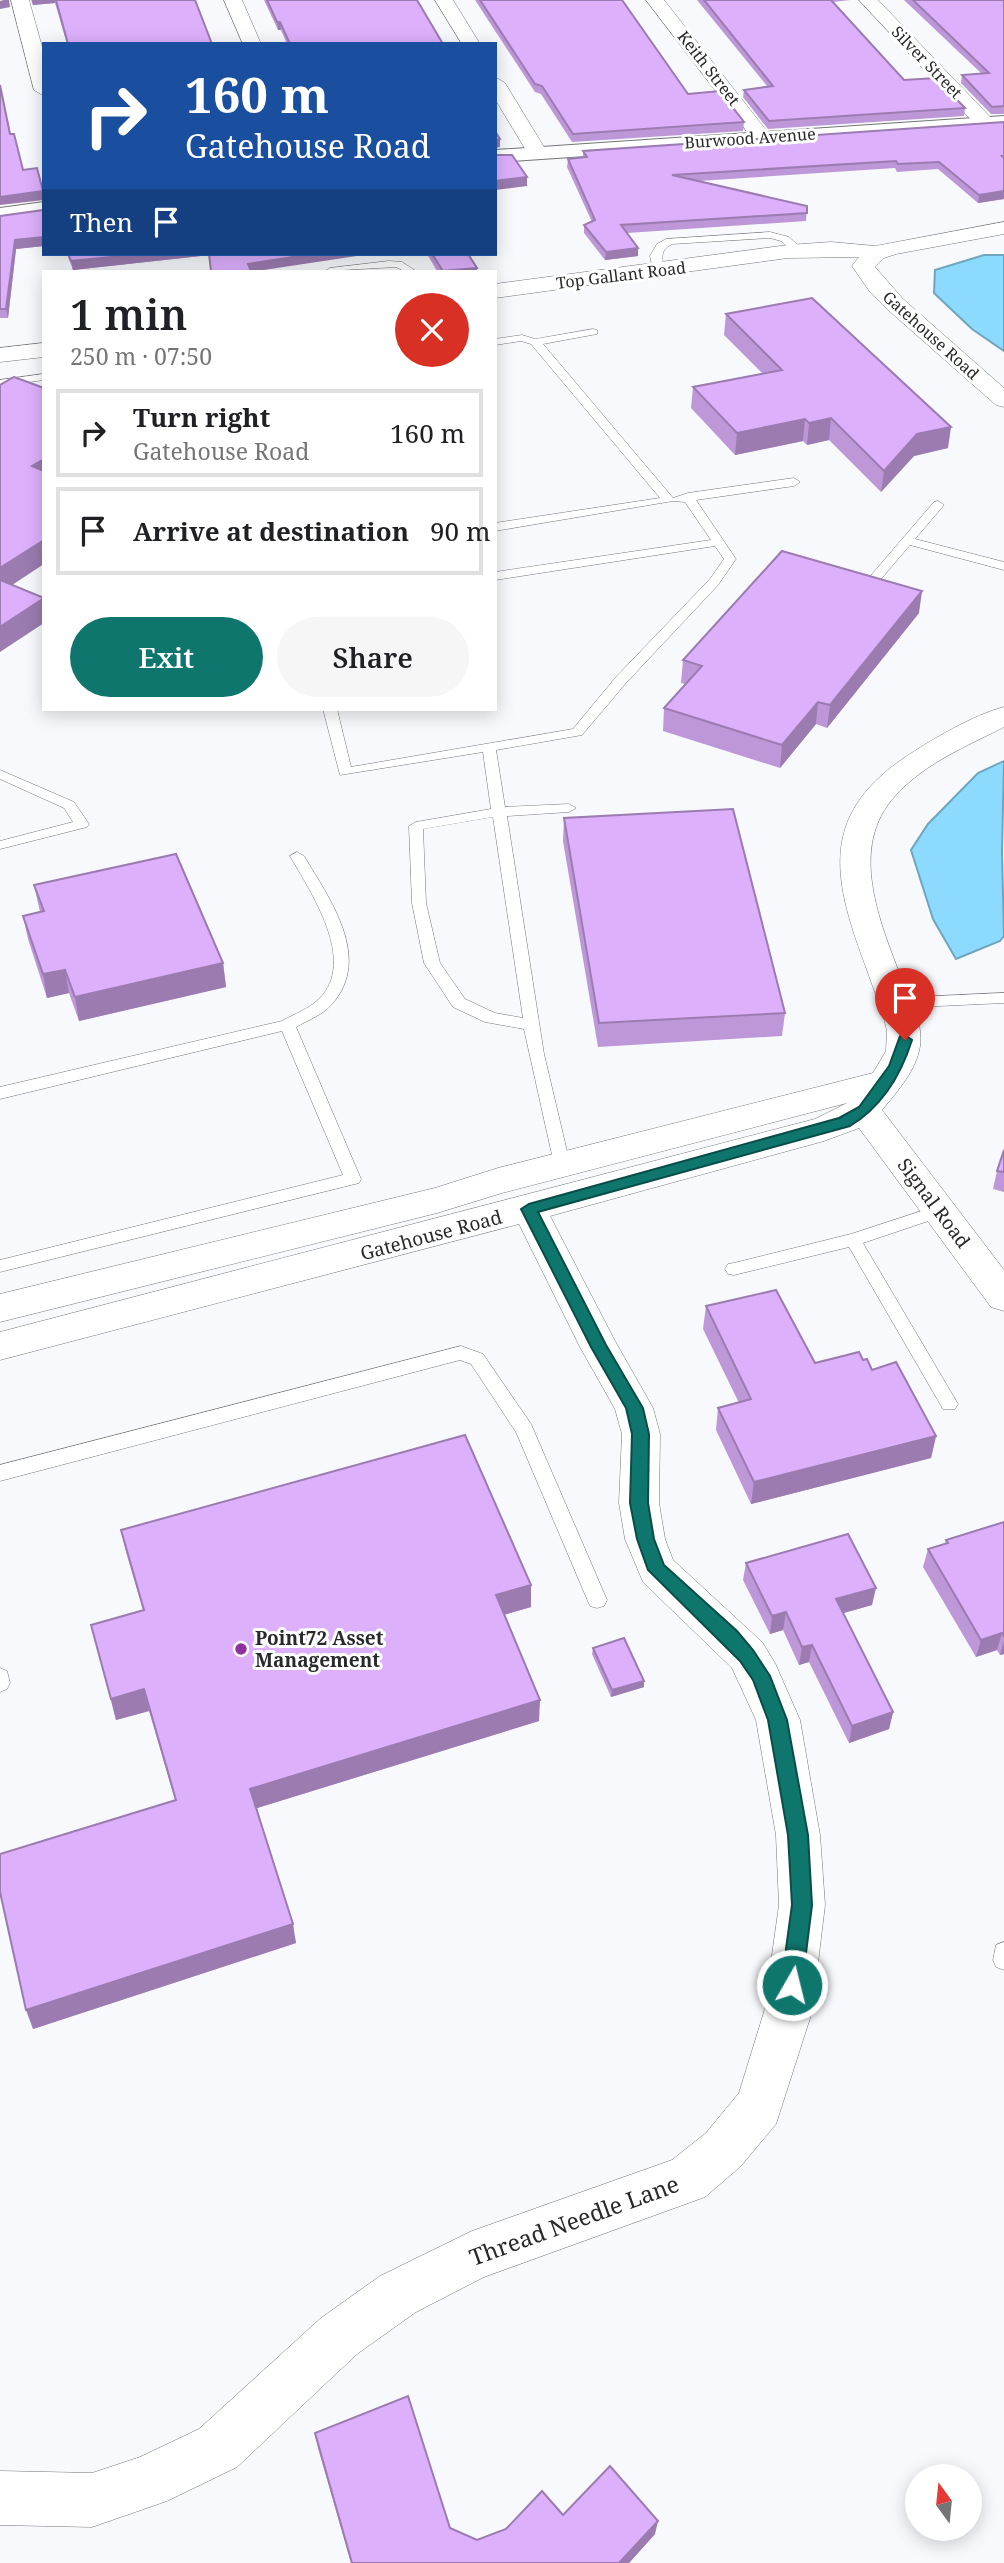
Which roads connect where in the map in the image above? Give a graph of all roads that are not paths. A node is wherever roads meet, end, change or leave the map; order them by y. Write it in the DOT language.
graph roads {
  1 [pos="20,0"];
  2 [pos="233,0"];
  3 [pos="444,0"];
  4 [pos="656,0"];
  5 [pos="868,0"];
  6 [pos="251,42"];
  7 [pos="470,42"];
  8 [pos="42,82"];
  9 [pos="497,86"];
  10 [pos="995,123"];
  11 [pos="762,138"];
  12 [pos="537,152"];
  13 [pos="497,156"];
  14 [pos="42,209"];
  15 [pos="0,215"];
  16 [pos="1004,228"];
  17 [pos="797,248"];
  18 [pos="746,258"];
  19 [pos="870,260"];
  20 [pos="338,270"];
  21 [pos="409,270"];
  22 [pos="658,270"];
  23 [pos="497,291"];
  24 [pos="593,332"];
  25 [pos="497,342"];
  26 [pos="535,342"];
  27 [pos="42,350"];
  28 [pos="0,355"];
  29 [pos="42,377"];
  30 [pos="0,383"];
  31 [pos="1004,400"];
  32 [pos="794,482"];
  33 [pos="688,497"];
  34 [pos="668,500"];
  35 [pos="939,505"];
  36 [pos="497,527"];
  37 [pos="907,541"];
  38 [pos="720,542"];
  39 [pos="1004,566"];
  40 [pos="497,576"];
  41 [pos="871,583"];
  42 [pos="330,711"];
  43 [pos="1004,716"];
  44 [pos="489,747"];
  45 [pos="0,774"];
  46 [pos="569,808"];
  47 [pos="499,812"];
  48 [pos="0,845"];
  49 [pos="298,856"];
  50 [pos="1004,998"];
  51 [pos="895,1003"];
  52 [pos="287,1025"];
  53 [pos="531,1025"];
  54 [pos="885,1082"];
  55 [pos="0,1093"];
  56 [pos="864,1110"];
  57 [pos="562,1164"];
  58 [pos="529,1209"];
  59 [pos="940,1211"];
  60 [pos="853,1240"];
  61 [pos="0,1266"];
  62 [pos="734,1269"];
  63 [pos="1004,1297"];
  64 [pos="0,1308"];
  65 [pos="0,1346"];
  66 [pos="949,1404"];
  67 [pos="0,1474"];
  68 [pos="597,1600"];
  69 [pos="1004,1952"];
  70 [pos="1004,1960"];
  71 [pos="0,2498"];
  1 -- 8 [label="street"];
  2 -- 6 [label="street"];
  3 -- 7 [label="street"];
  4 -- 11 [label="street, Keith Street"];
  5 -- 10 [label="street, Silver Street"];
  9 -- 12 [label="street"];
  10 -- 11 [label="street, Burwood Avenue"];
  11 -- 12 [label="street, Burwood Avenue"];
  12 -- 13 [label="street, Burwood Avenue"];
  14 -- 15 [label="street"];
  16 -- 19 [label="street, Top Gallant Road"];
  17 -- 18 [label="street, Top Gallant Road"];
  17 -- 19 [label="street, Top Gallant Road"];
  17 -- 22 [label="lane"];
  18 -- 19 [label="street, Top Gallant Road"];
  18 -- 22 [label="street, Top Gallant Road"];
  19 -- 31 [label="street, Gatehouse Road"];
  20 -- 21 [label="lane"];
  22 -- 23 [label="street, Top Gallant Road"];
  24 -- 26 [label="lane"];
  25 -- 26 [label="lane"];
  26 -- 34 [label="lane"];
  27 -- 28 [label="street"];
  29 -- 30 [label="lane"];
  32 -- 33 [label="lane"];
  33 -- 34 [label="lane"];
  33 -- 38 [label="lane"];
  34 -- 36 [label="lane"];
  35 -- 37 [label="lane"];
  37 -- 39 [label="lane"];
  37 -- 41 [label="lane"];
  38 -- 40 [label="lane"];
  38 -- 44 [label="lane"];
  42 -- 44 [label="lane"];
  43 -- 51 [label="street, Gatehouse Road"];
  44 -- 47 [label="lane"];
  45 -- 48 [label="lane"];
  46 -- 47 [label="lane"];
  47 -- 53 [label="lane"];
  47 -- 53 [label="lane"];
  49 -- 52 [label="lane"];
  50 -- 51 [label="lane"];
  51 -- 54 [label="street, Gatehouse Road"];
  52 -- 55 [label="lane"];
  52 -- 61 [label="lane"];
  53 -- 57 [label="lane"];
  54 -- 56 [label="street, Gatehouse Road"];
  54 -- 57 [label="street, Gatehouse Road"];
  56 -- 58 [label="street, Gatehouse Road"];
  56 -- 59 [label="street, Signal Road"];
  57 -- 64 [label="street, Gatehouse Road"];
  58 -- 65 [label="street, Gatehouse Road"];
  58 -- 71 [label="street, Thread Needle Lane"];
  59 -- 60 [label="lane"];
  59 -- 63 [label="street, Signal Road"];
  60 -- 62 [label="lane"];
  60 -- 66 [label="lane"];
  67 -- 68 [label="lane"];
  69 -- 70 [label="lane"];
}
